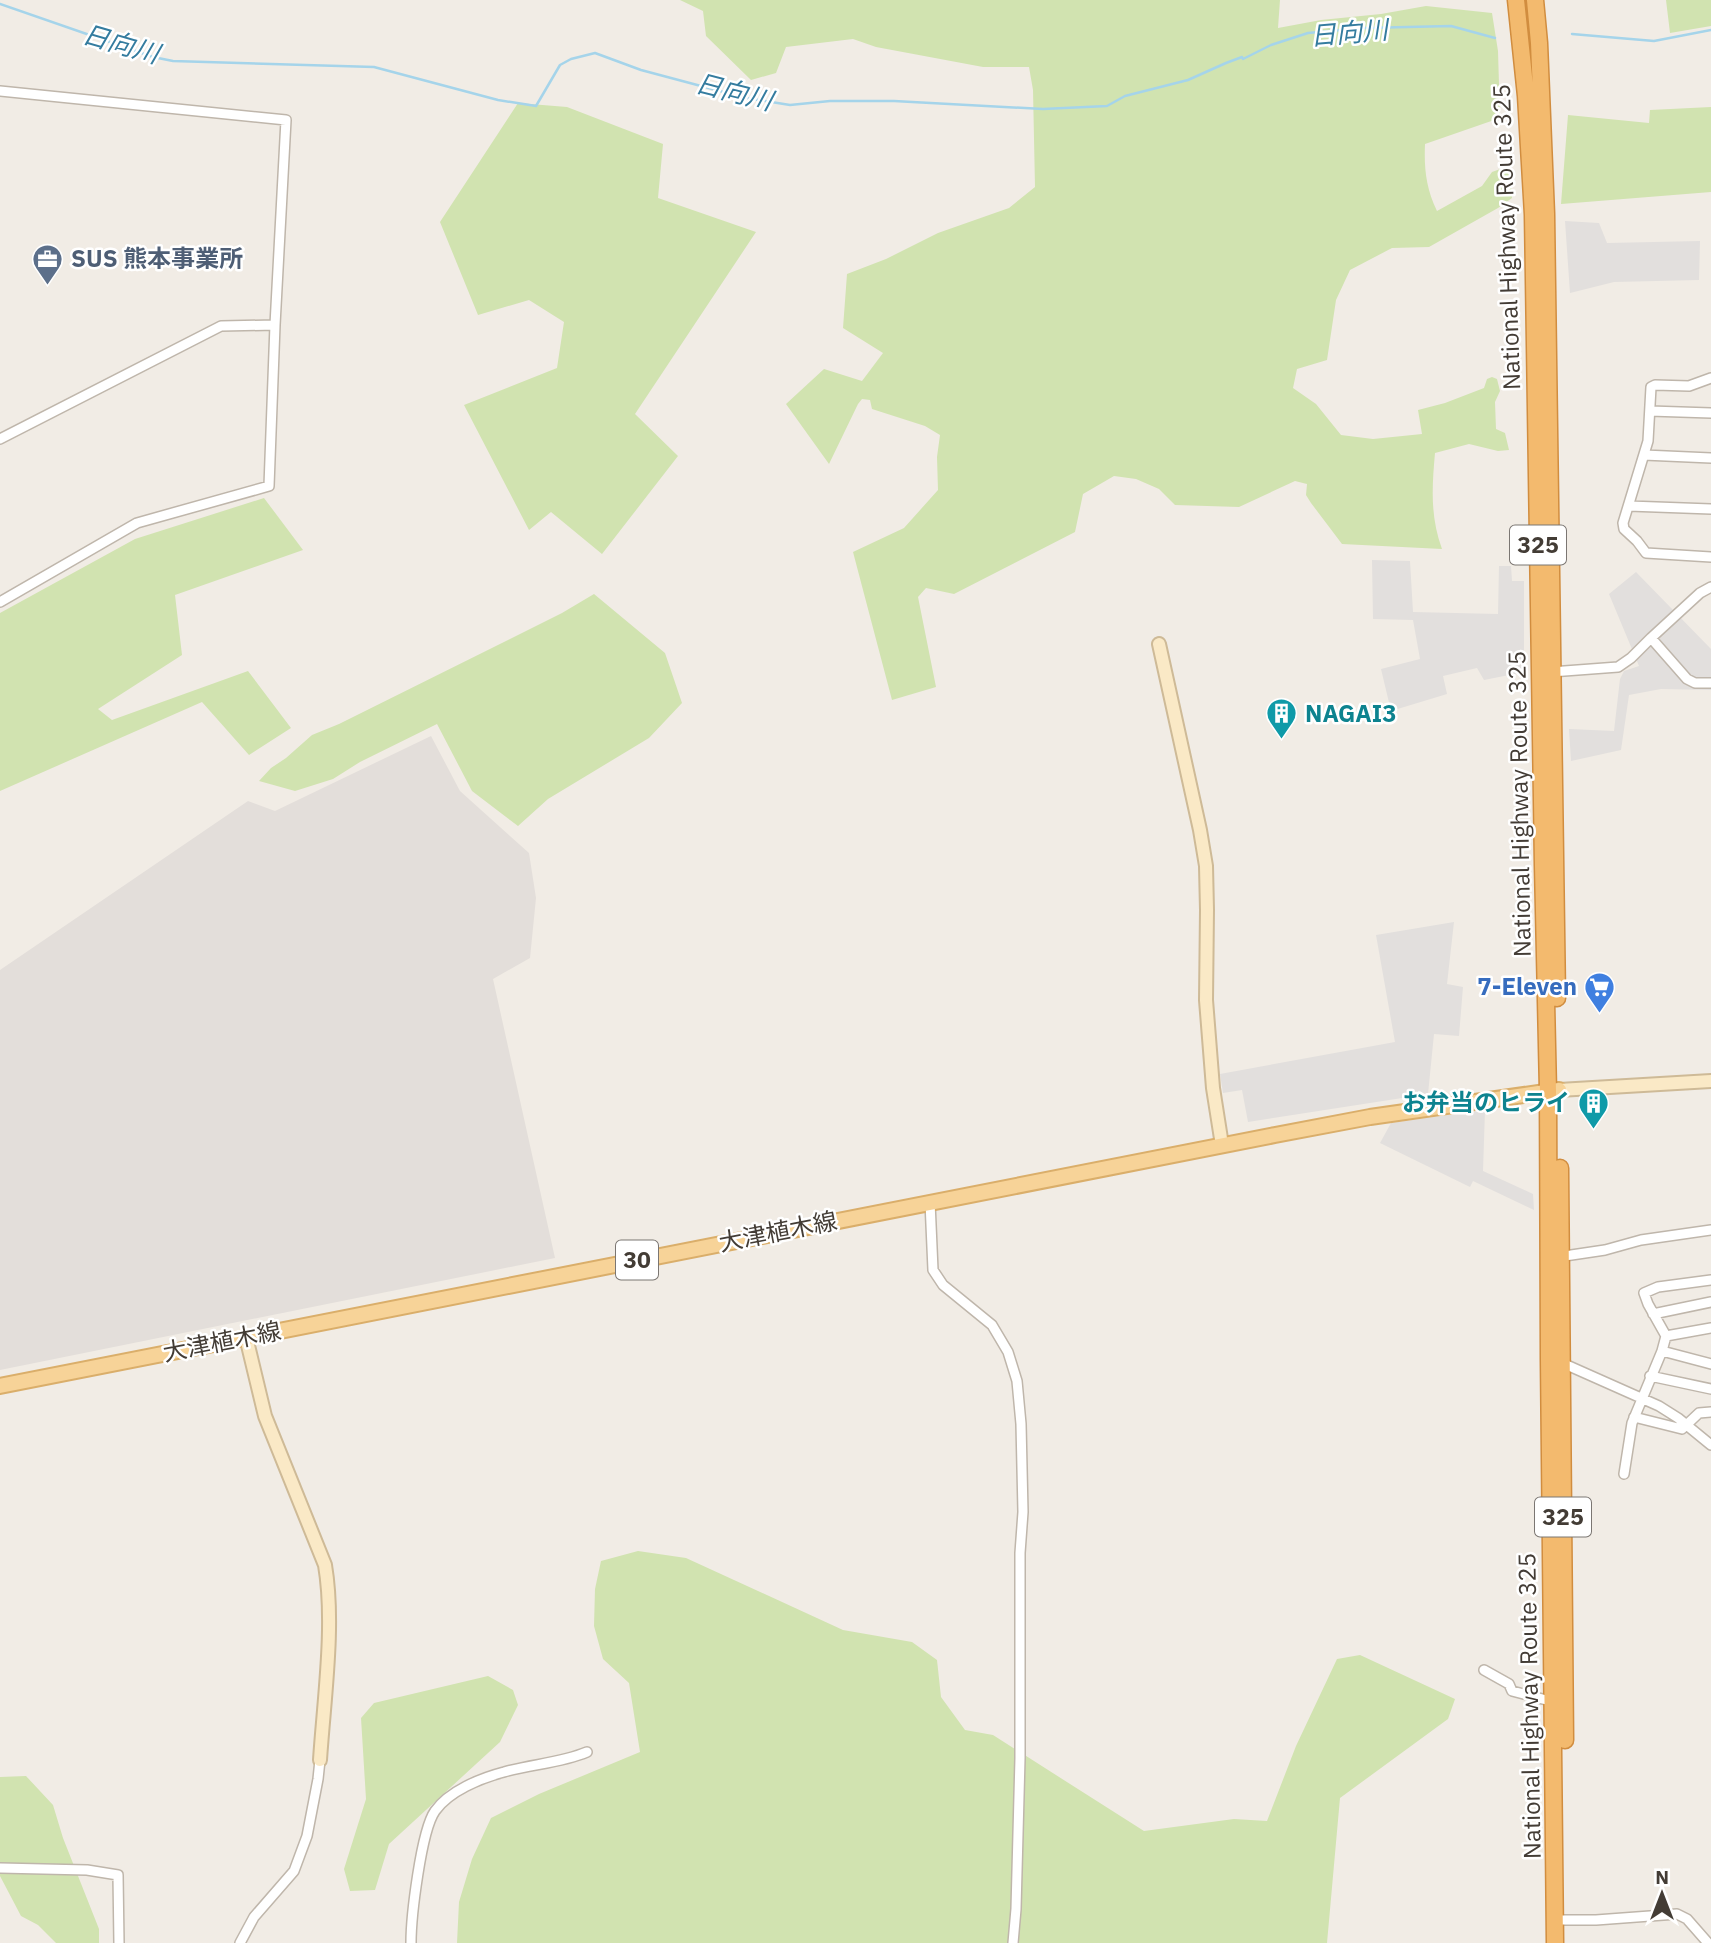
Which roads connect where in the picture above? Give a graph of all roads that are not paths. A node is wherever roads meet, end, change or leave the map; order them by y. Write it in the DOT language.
graph roads {
  1 [pos="1516,0"];
  2 [pos="1535,0"];
  3 [pos="0,91"];
  4 [pos="275,325"];
  5 [pos="1711,378"];
  6 [pos="1650,411"];
  7 [pos="1711,413"];
  8 [pos="0,439"];
  9 [pos="1644,455"];
  10 [pos="1711,458"];
  11 [pos="1629,506"];
  12 [pos="1711,509"];
  13 [pos="1711,557"];
  14 [pos="1711,587"];
  15 [pos="0,602"];
  16 [pos="1651,638"];
  17 [pos="1159,643"];
  18 [pos="1546,672"];
  19 [pos="1711,683"];
  20 [pos="1711,1081"];
  21 [pos="1553,1090"];
  22 [pos="1222,1146"];
  23 [pos="930,1202"];
  24 [pos="1711,1230"];
  25 [pos="1555,1257"];
  26 [pos="1711,1280"];
  27 [pos="1711,1302"];
  28 [pos="1653,1314"];
  29 [pos="1711,1328"];
  30 [pos="1666,1336"];
  31 [pos="246,1337"];
  32 [pos="1662,1351"];
  33 [pos="1555,1361"];
  34 [pos="1711,1364"];
  35 [pos="1650,1376"];
  36 [pos="0,1386"];
  37 [pos="1711,1389"];
  38 [pos="1641,1398"];
  39 [pos="1711,1412"];
  40 [pos="1634,1417"];
  41 [pos="1686,1424"];
  42 [pos="1711,1445"];
  43 [pos="1624,1474"];
  44 [pos="1483,1670"];
  45 [pos="1554,1702"];
  46 [pos="587,1752"];
  47 [pos="320,1760"];
  48 [pos="0,1868"];
  49 [pos="1560,1920"];
  50 [pos="119,1943"];
  51 [pos="240,1943"];
  52 [pos="411,1943"];
  53 [pos="1013,1943"];
  54 [pos="1555,1943"];
  55 [pos="1566,1943"];
  56 [pos="1708,1943"];
  1 -- 18 [label="highway, National Highway Route 325 / 325"];
  2 -- 18 [label="highway, National Highway Route 325 / 325"];
  3 -- 4 [label="street"];
  4 -- 8 [label="street"];
  4 -- 15 [label="street"];
  5 -- 6 [label="street"];
  6 -- 7 [label="street"];
  6 -- 9 [label="street"];
  9 -- 10 [label="street"];
  9 -- 11 [label="street"];
  11 -- 12 [label="street"];
  11 -- 13 [label="street"];
  14 -- 16 [label="street"];
  16 -- 18 [label="street"];
  16 -- 19 [label="street"];
  17 -- 22 [label="street"];
  18 -- 21 [label="highway, National Highway Route 325 / 325"];
  20 -- 21 [label="street"];
  21 -- 22 [label="main road, 大津植木線 / 30"];
  21 -- 25 [label="highway, National Highway Route 325 / 325"];
  22 -- 23 [label="main road, 大津植木線 / 30"];
  23 -- 31 [label="main road, 大津植木線 / 30"];
  23 -- 53 [label="street"];
  24 -- 25 [label="street"];
  25 -- 33 [label="highway, National Highway Route 325 / 325"];
  26 -- 28 [label="street"];
  27 -- 28 [label="street"];
  28 -- 30 [label="street"];
  29 -- 30 [label="street"];
  30 -- 32 [label="street"];
  31 -- 36 [label="main road, 大津植木線 / 30"];
  31 -- 47 [label="street"];
  32 -- 34 [label="street"];
  32 -- 35 [label="street"];
  33 -- 38 [label="street"];
  33 -- 45 [label="highway, National Highway Route 325 / 325"];
  33 -- 49 [label="highway, National Highway Route 325 / 325"];
  35 -- 37 [label="street"];
  35 -- 38 [label="street"];
  38 -- 40 [label="street"];
  38 -- 41 [label="street"];
  39 -- 41 [label="street"];
  40 -- 41 [label="street"];
  40 -- 43 [label="street"];
  41 -- 42 [label="street"];
  44 -- 45 [label="street"];
  45 -- 49 [label="highway, National Highway Route 325 / 325"];
  46 -- 52 [label="street"];
  47 -- 51 [label="street"];
  48 -- 50 [label="street"];
  49 -- 54 [label="highway, National Highway Route 325 / 325"];
  49 -- 55 [label="highway, National Highway Route 325 / 325"];
  49 -- 56 [label="street"];
}
